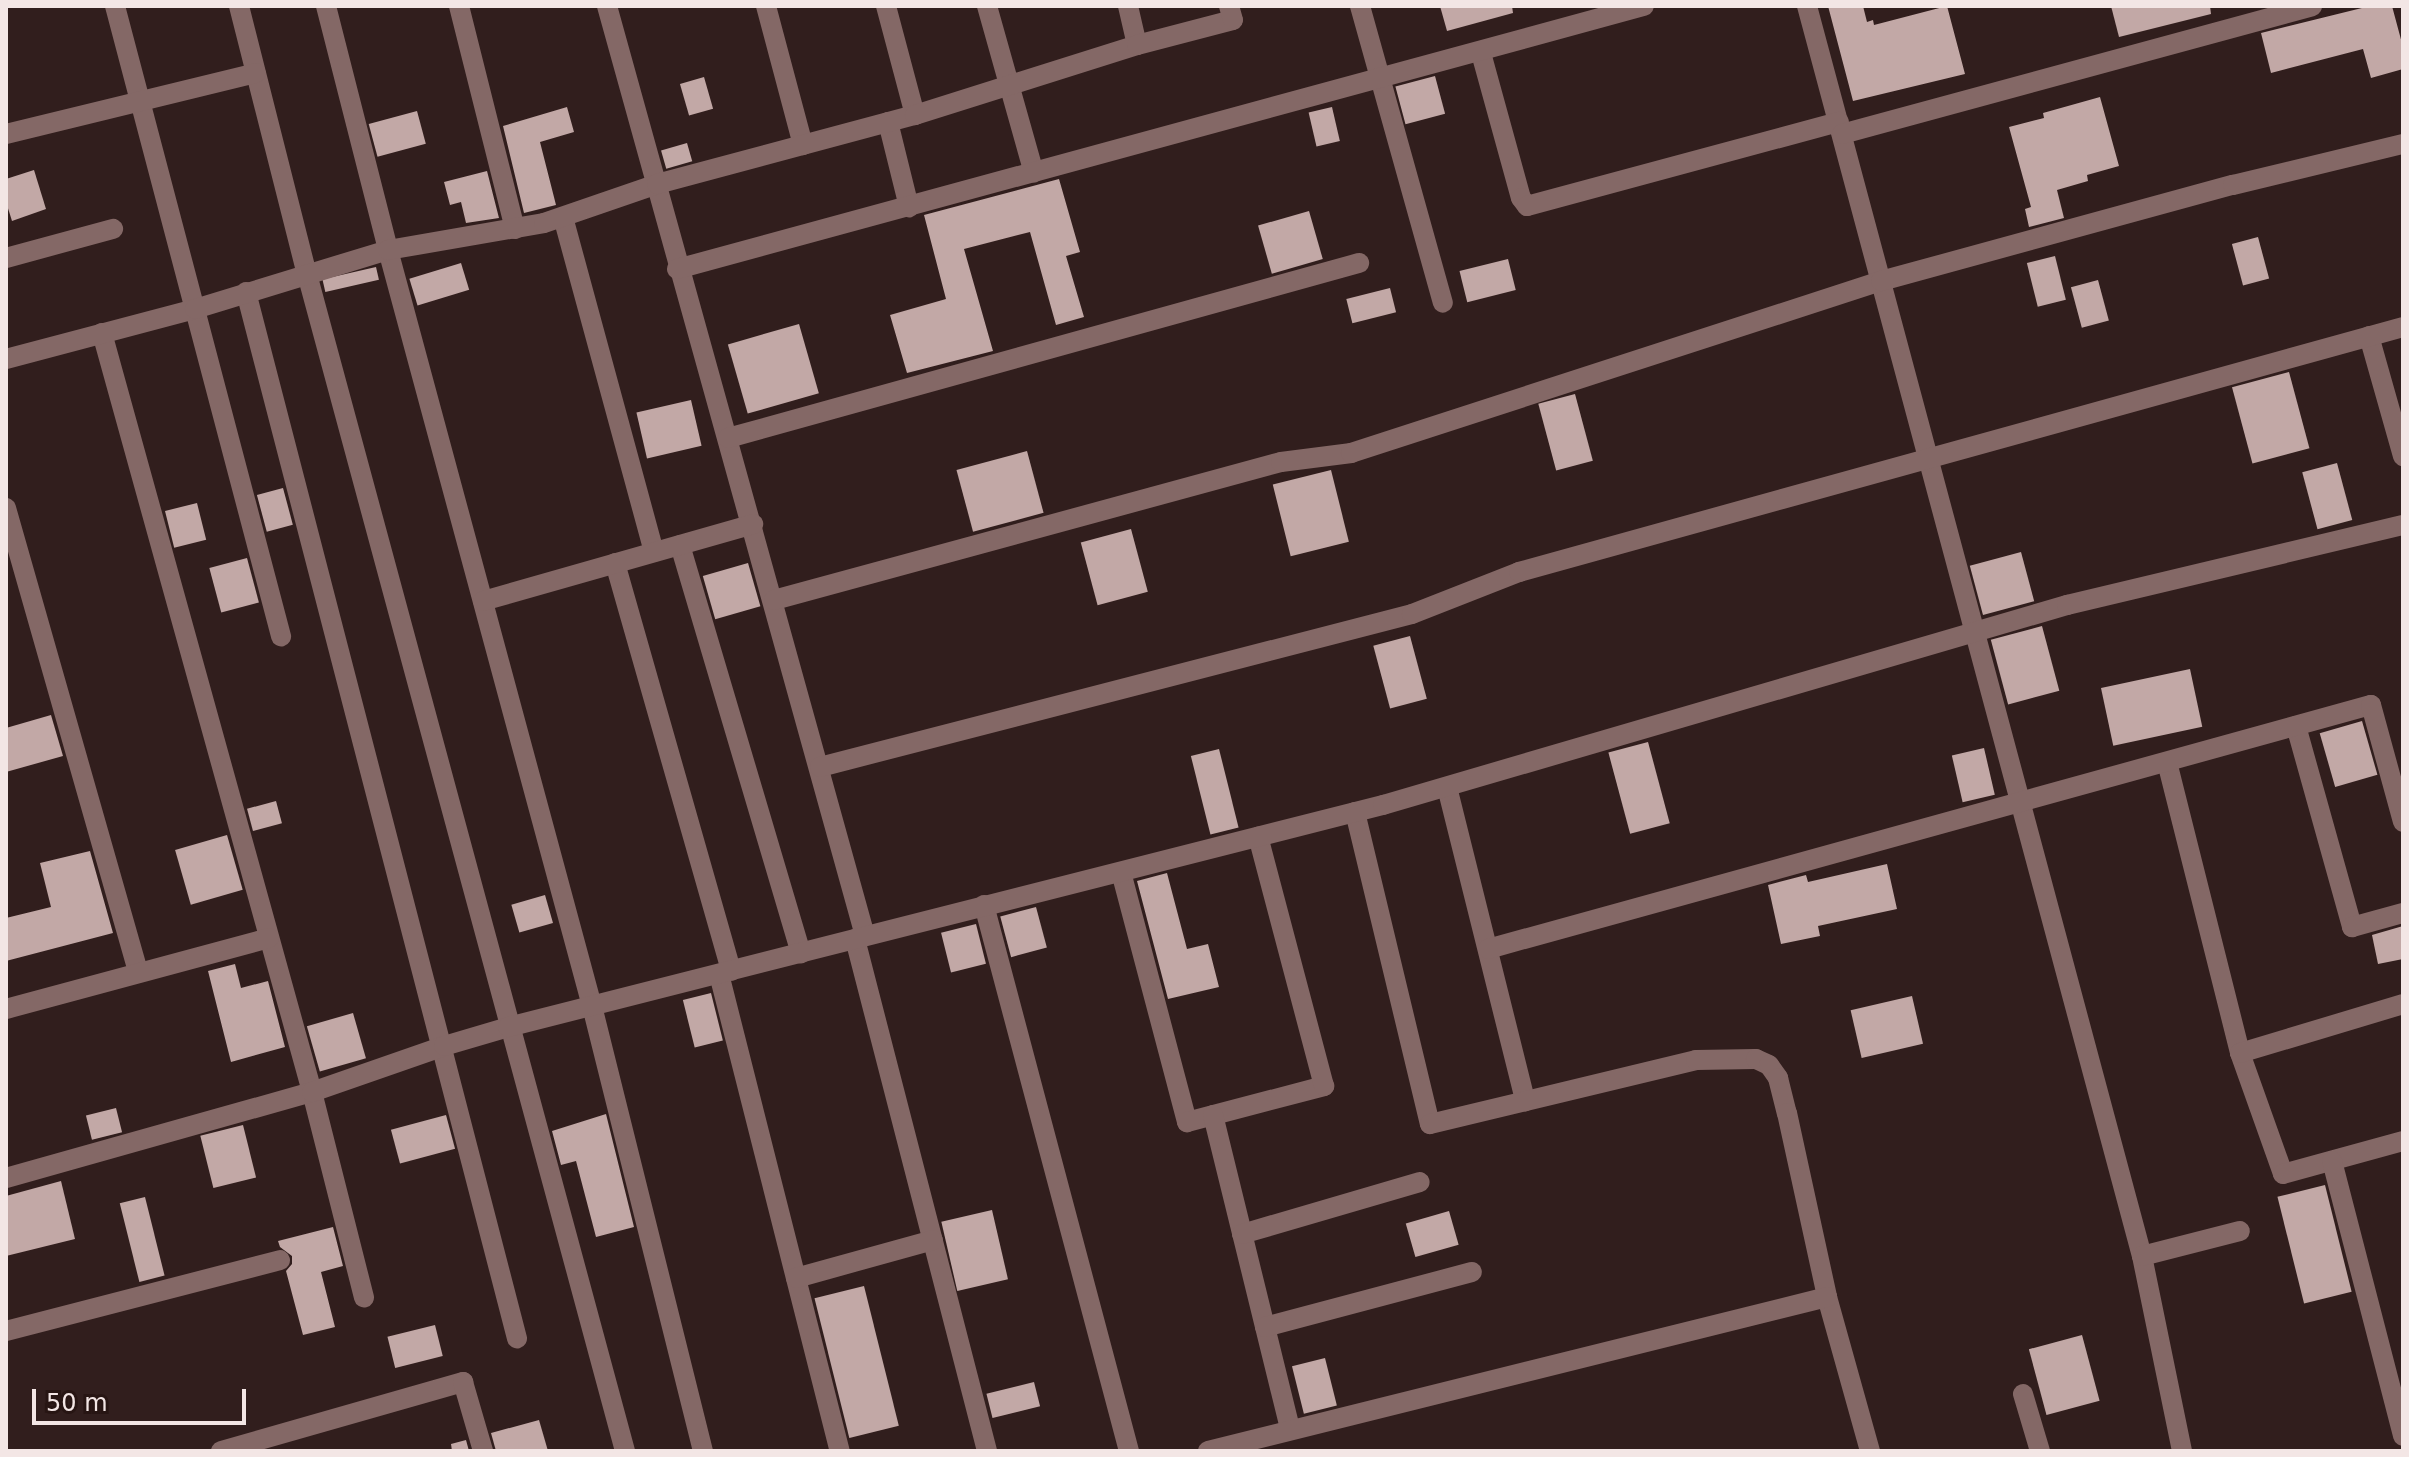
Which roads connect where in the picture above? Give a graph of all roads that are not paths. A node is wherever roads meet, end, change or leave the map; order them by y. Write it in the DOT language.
graph roads {
  1 [pos="115,6"];
  2 [pos="239,6"];
  3 [pos="326,6"];
  4 [pos="459,6"];
  5 [pos="607,6"];
  6 [pos="766,6"];
  7 [pos="886,6"];
  8 [pos="987,6"];
  9 [pos="1128,6"];
  10 [pos="1229,6"];
  11 [pos="1360,6"];
  12 [pos="1644,6"];
  13 [pos="1807,6"];
  14 [pos="2312,6"];
  15 [pos="1137,45"];
  16 [pos="1481,53"];
  17 [pos="256,73"];
  18 [pos="1380,78"];
  19 [pos="1011,86"];
  20 [pos="139,99"];
  21 [pos="915,115"];
  22 [pos="888,122"];
  23 [pos="1841,128"];
  24 [pos="6,134"];
  25 [pos="2403,144"];
  26 [pos="803,145"];
  27 [pos="1034,173"];
  28 [pos="657,184"];
  29 [pos="909,207"];
  30 [pos="563,217"];
  31 [pos="113,229"];
  32 [pos="515,229"];
  33 [pos="388,250"];
  34 [pos="6,258"];
  35 [pos="1359,263"];
  36 [pos="677,269"];
  37 [pos="307,274"];
  38 [pos="1881,281"];
  39 [pos="246,292"];
  40 [pos="1443,303"];
  41 [pos="195,309"];
  42 [pos="2403,327"];
  43 [pos="102,333"];
  44 [pos="2369,336"];
  45 [pos="6,359"];
  46 [pos="728,438"];
  47 [pos="2403,456"];
  48 [pos="1929,458"];
  49 [pos="6,508"];
  50 [pos="753,524"];
  51 [pos="2403,525"];
  52 [pos="680,545"];
  53 [pos="654,552"];
  54 [pos="615,563"];
  55 [pos="774,600"];
  56 [pos="483,601"];
  57 [pos="1976,632"];
  58 [pos="281,636"];
  59 [pos="2296,726"];
  60 [pos="2167,762"];
  61 [pos="820,767"];
  62 [pos="2396,776"];
  63 [pos="1447,787"];
  64 [pos="2021,803"];
  65 [pos="1355,812"];
  66 [pos="2403,822"];
  67 [pos="1258,837"];
  68 [pos="1121,872"];
  69 [pos="984,905"];
  70 [pos="2403,913"];
  71 [pos="269,938"];
  72 [pos="860,938"];
  73 [pos="1488,949"];
  74 [pos="801,953"];
  75 [pos="138,972"];
  76 [pos="725,972"];
  77 [pos="2403,1004"];
  78 [pos="7,1006"];
  79 [pos="592,1006"];
  80 [pos="508,1027"];
  81 [pos="444,1046"];
  82 [pos="2240,1053"];
  83 [pos="312,1092"];
  84 [pos="1525,1101"];
  85 [pos="1213,1115"];
  86 [pos="2403,1141"];
  87 [pos="2332,1161"];
  88 [pos="6,1178"];
  89 [pos="1420,1182"];
  90 [pos="2240,1231"];
  91 [pos="1242,1234"];
  92 [pos="933,1240"];
  93 [pos="2142,1256"];
  94 [pos="280,1260"];
  95 [pos="1472,1272"];
  96 [pos="796,1278"];
  97 [pos="1827,1297"];
  98 [pos="364,1298"];
  99 [pos="1265,1327"];
  100 [pos="6,1331"];
  101 [pos="517,1338"];
  102 [pos="2023,1394"];
  103 [pos="1290,1429"];
  104 [pos="2403,1436"];
  105 [pos="1216,1450"];
  106 [pos="221,1451"];
  107 [pos="483,1451"];
  108 [pos="625,1451"];
  109 [pos="703,1451"];
  110 [pos="840,1451"];
  111 [pos="987,1451"];
  112 [pos="1129,1451"];
  113 [pos="1870,1451"];
  114 [pos="2040,1451"];
  115 [pos="2182,1451"];
  1 -- 20 [label="street"];
  2 -- 17 [label="street"];
  3 -- 33 [label="street"];
  4 -- 32 [label="street"];
  5 -- 28 [label="street"];
  6 -- 26 [label="street"];
  7 -- 21 [label="street"];
  8 -- 19 [label="street"];
  9 -- 15 [label="street"];
  10 -- 15 [label="street"];
  11 -- 18 [label="street"];
  12 -- 16 [label="street"];
  13 -- 23 [label="street"];
  14 -- 23 [label="street"];
  15 -- 19 [label="street"];
  16 -- 18 [label="street"];
  16 -- 23 [label="street"];
  17 -- 20 [label="street"];
  17 -- 37 [label="street"];
  18 -- 27 [label="street"];
  18 -- 40 [label="street"];
  19 -- 21 [label="street"];
  19 -- 27 [label="street"];
  20 -- 24 [label="street"];
  20 -- 41 [label="street"];
  21 -- 22 [label="street"];
  22 -- 26 [label="street"];
  22 -- 29 [label="street"];
  23 -- 38 [label="street"];
  25 -- 38 [label="street"];
  26 -- 28 [label="street"];
  27 -- 29 [label="street"];
  28 -- 30 [label="street"];
  28 -- 36 [label="street"];
  29 -- 36 [label="street"];
  30 -- 32 [label="street"];
  30 -- 53 [label="street"];
  31 -- 34 [label="street"];
  32 -- 33 [label="street"];
  33 -- 37 [label="street"];
  33 -- 56 [label="street"];
  35 -- 46 [label="street"];
  36 -- 46 [label="street"];
  37 -- 39 [label="street"];
  37 -- 80 [label="street"];
  38 -- 48 [label="street"];
  38 -- 55 [label="street"];
  39 -- 41 [label="street"];
  39 -- 81 [label="street"];
  41 -- 43 [label="street"];
  41 -- 58 [label="street"];
  42 -- 44 [label="street"];
  43 -- 45 [label="street"];
  43 -- 71 [label="street"];
  44 -- 47 [label="street"];
  44 -- 48 [label="street"];
  46 -- 50 [label="street"];
  48 -- 57 [label="street"];
  48 -- 61 [label="street"];
  49 -- 75 [label="street"];
  50 -- 52 [label="street"];
  50 -- 55 [label="street"];
  51 -- 57 [label="street"];
  52 -- 53 [label="street"];
  52 -- 74 [label="street"];
  53 -- 54 [label="street"];
  54 -- 56 [label="street"];
  54 -- 76 [label="street"];
  55 -- 61 [label="street"];
  56 -- 79 [label="street"];
  57 -- 63 [label="street"];
  57 -- 64 [label="street"];
  59 -- 60 [label="street"];
  59 -- 62 [label="street"];
  59 -- 70 [label="street"];
  60 -- 64 [label="street"];
  60 -- 82 [label="street"];
  61 -- 72 [label="street"];
  62 -- 66 [label="street"];
  63 -- 65 [label="street"];
  63 -- 73 [label="street"];
  64 -- 73 [label="street"];
  64 -- 93 [label="street"];
  65 -- 67 [label="street"];
  65 -- 84 [label="street"];
  67 -- 68 [label="street"];
  67 -- 85 [label="street"];
  68 -- 69 [label="street"];
  68 -- 85 [label="street"];
  69 -- 72 [label="street"];
  69 -- 112 [label="street"];
  71 -- 75 [label="street"];
  71 -- 83 [label="street"];
  72 -- 74 [label="street"];
  72 -- 92 [label="street"];
  73 -- 84 [label="street"];
  74 -- 76 [label="street"];
  75 -- 78 [label="street"];
  76 -- 79 [label="street"];
  76 -- 96 [label="street"];
  77 -- 82 [label="street"];
  79 -- 80 [label="street"];
  79 -- 109 [label="street"];
  80 -- 81 [label="street"];
  80 -- 108 [label="street"];
  81 -- 83 [label="street"];
  81 -- 101 [label="street"];
  82 -- 87 [label="street"];
  83 -- 88 [label="street"];
  83 -- 98 [label="street"];
  84 -- 97 [label="street"];
  85 -- 91 [label="street"];
  86 -- 87 [label="street"];
  87 -- 104 [label="street"];
  89 -- 91 [label="street"];
  90 -- 93 [label="street"];
  91 -- 99 [label="street"];
  92 -- 96 [label="street"];
  92 -- 111 [label="street"];
  93 -- 115 [label="street"];
  94 -- 100 [label="street"];
  95 -- 99 [label="street"];
  96 -- 110 [label="street"];
  97 -- 103 [label="street"];
  97 -- 113 [label="street"];
  99 -- 103 [label="street"];
  102 -- 114 [label="street"];
  103 -- 105 [label="street"];
  106 -- 107 [label="street"];
}
